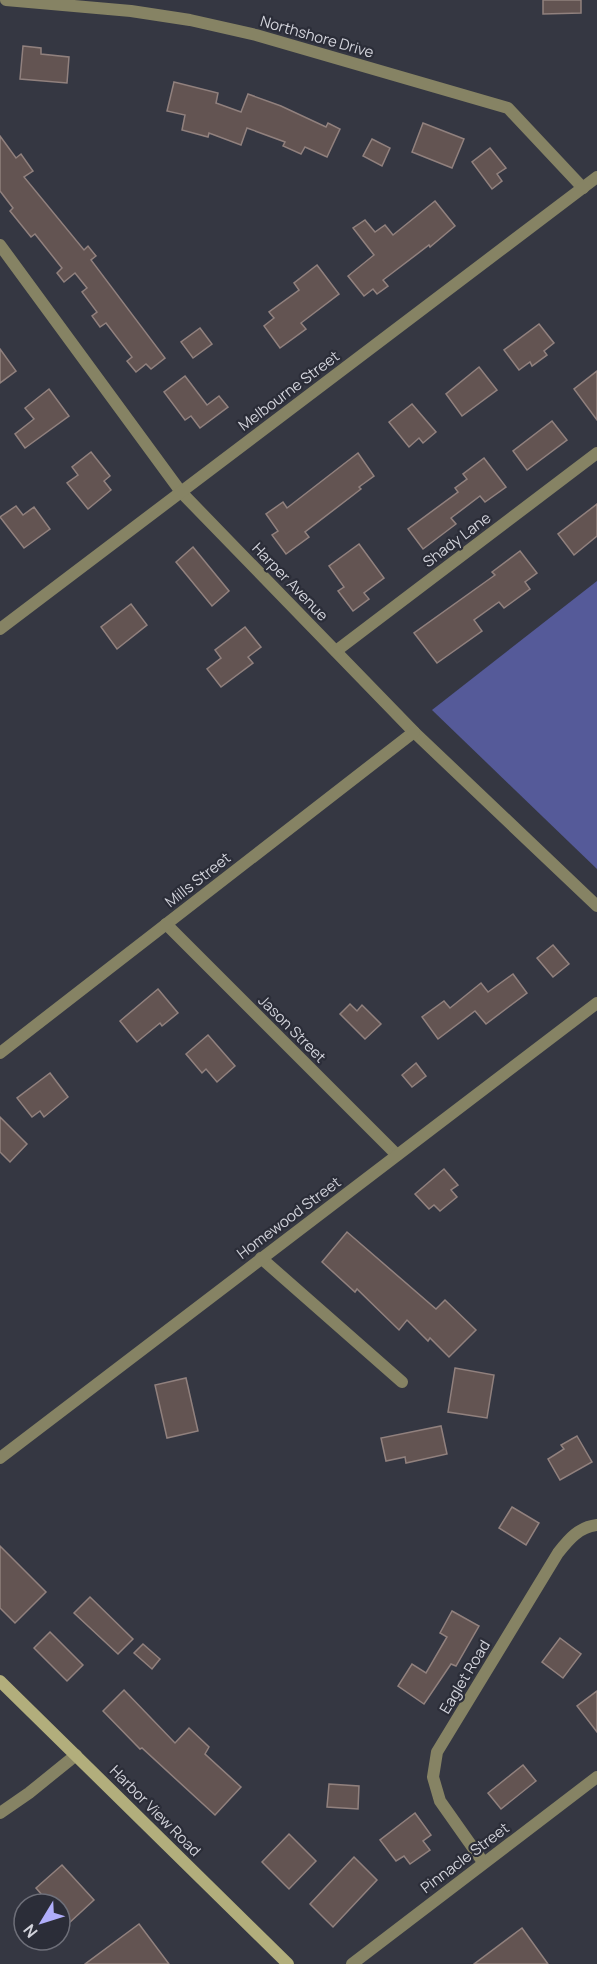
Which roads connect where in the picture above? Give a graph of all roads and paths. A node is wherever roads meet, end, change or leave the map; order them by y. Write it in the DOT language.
graph roads {
  1 [pos="6,0"];
  2 [pos="597,177"];
  3 [pos="583,188"];
  4 [pos="0,245"];
  5 [pos="597,453"];
  6 [pos="181,492"];
  7 [pos="0,629"];
  8 [pos="336,651"];
  9 [pos="414,732"];
  10 [pos="597,906"];
  11 [pos="166,924"];
  12 [pos="597,1003"];
  13 [pos="0,1053"];
  14 [pos="397,1155"];
  15 [pos="261,1258"];
  16 [pos="402,1382"];
  17 [pos="0,1458"];
  18 [pos="597,1525"];
  19 [pos="0,1680"];
  20 [pos="76,1755"];
  21 [pos="597,1777"];
  22 [pos="0,1813"];
  23 [pos="483,1862"];
  24 [pos="288,1964"];
  25 [pos="352,1964"];
  1 -- 3 [label="street, Northshore Drive"];
  2 -- 3 [label="street, Melbourne Street"];
  3 -- 6 [label="street, Melbourne Street"];
  4 -- 6 [label="street, Harper Avenue"];
  5 -- 8 [label="street, Shady Lane"];
  6 -- 7 [label="street, Melbourne Street"];
  6 -- 8 [label="street, Harper Avenue"];
  8 -- 9 [label="street, Harper Avenue"];
  9 -- 10 [label="street, Harper Avenue"];
  9 -- 11 [label="street, Mills Street"];
  11 -- 13 [label="street, Mills Street"];
  11 -- 14 [label="street, Jason Street"];
  12 -- 14 [label="street, Homewood Street"];
  14 -- 15 [label="street, Homewood Street"];
  15 -- 16 [label="street"];
  15 -- 17 [label="street, Homewood Street"];
  18 -- 23 [label="street, Eaglet Road"];
  19 -- 20 [label="main road, Harbor View Road"];
  20 -- 22 [label="street"];
  20 -- 24 [label="main road, Harbor View Road"];
  21 -- 23 [label="street, Pinnacle Street"];
  23 -- 25 [label="street, Pinnacle Street"];
}
